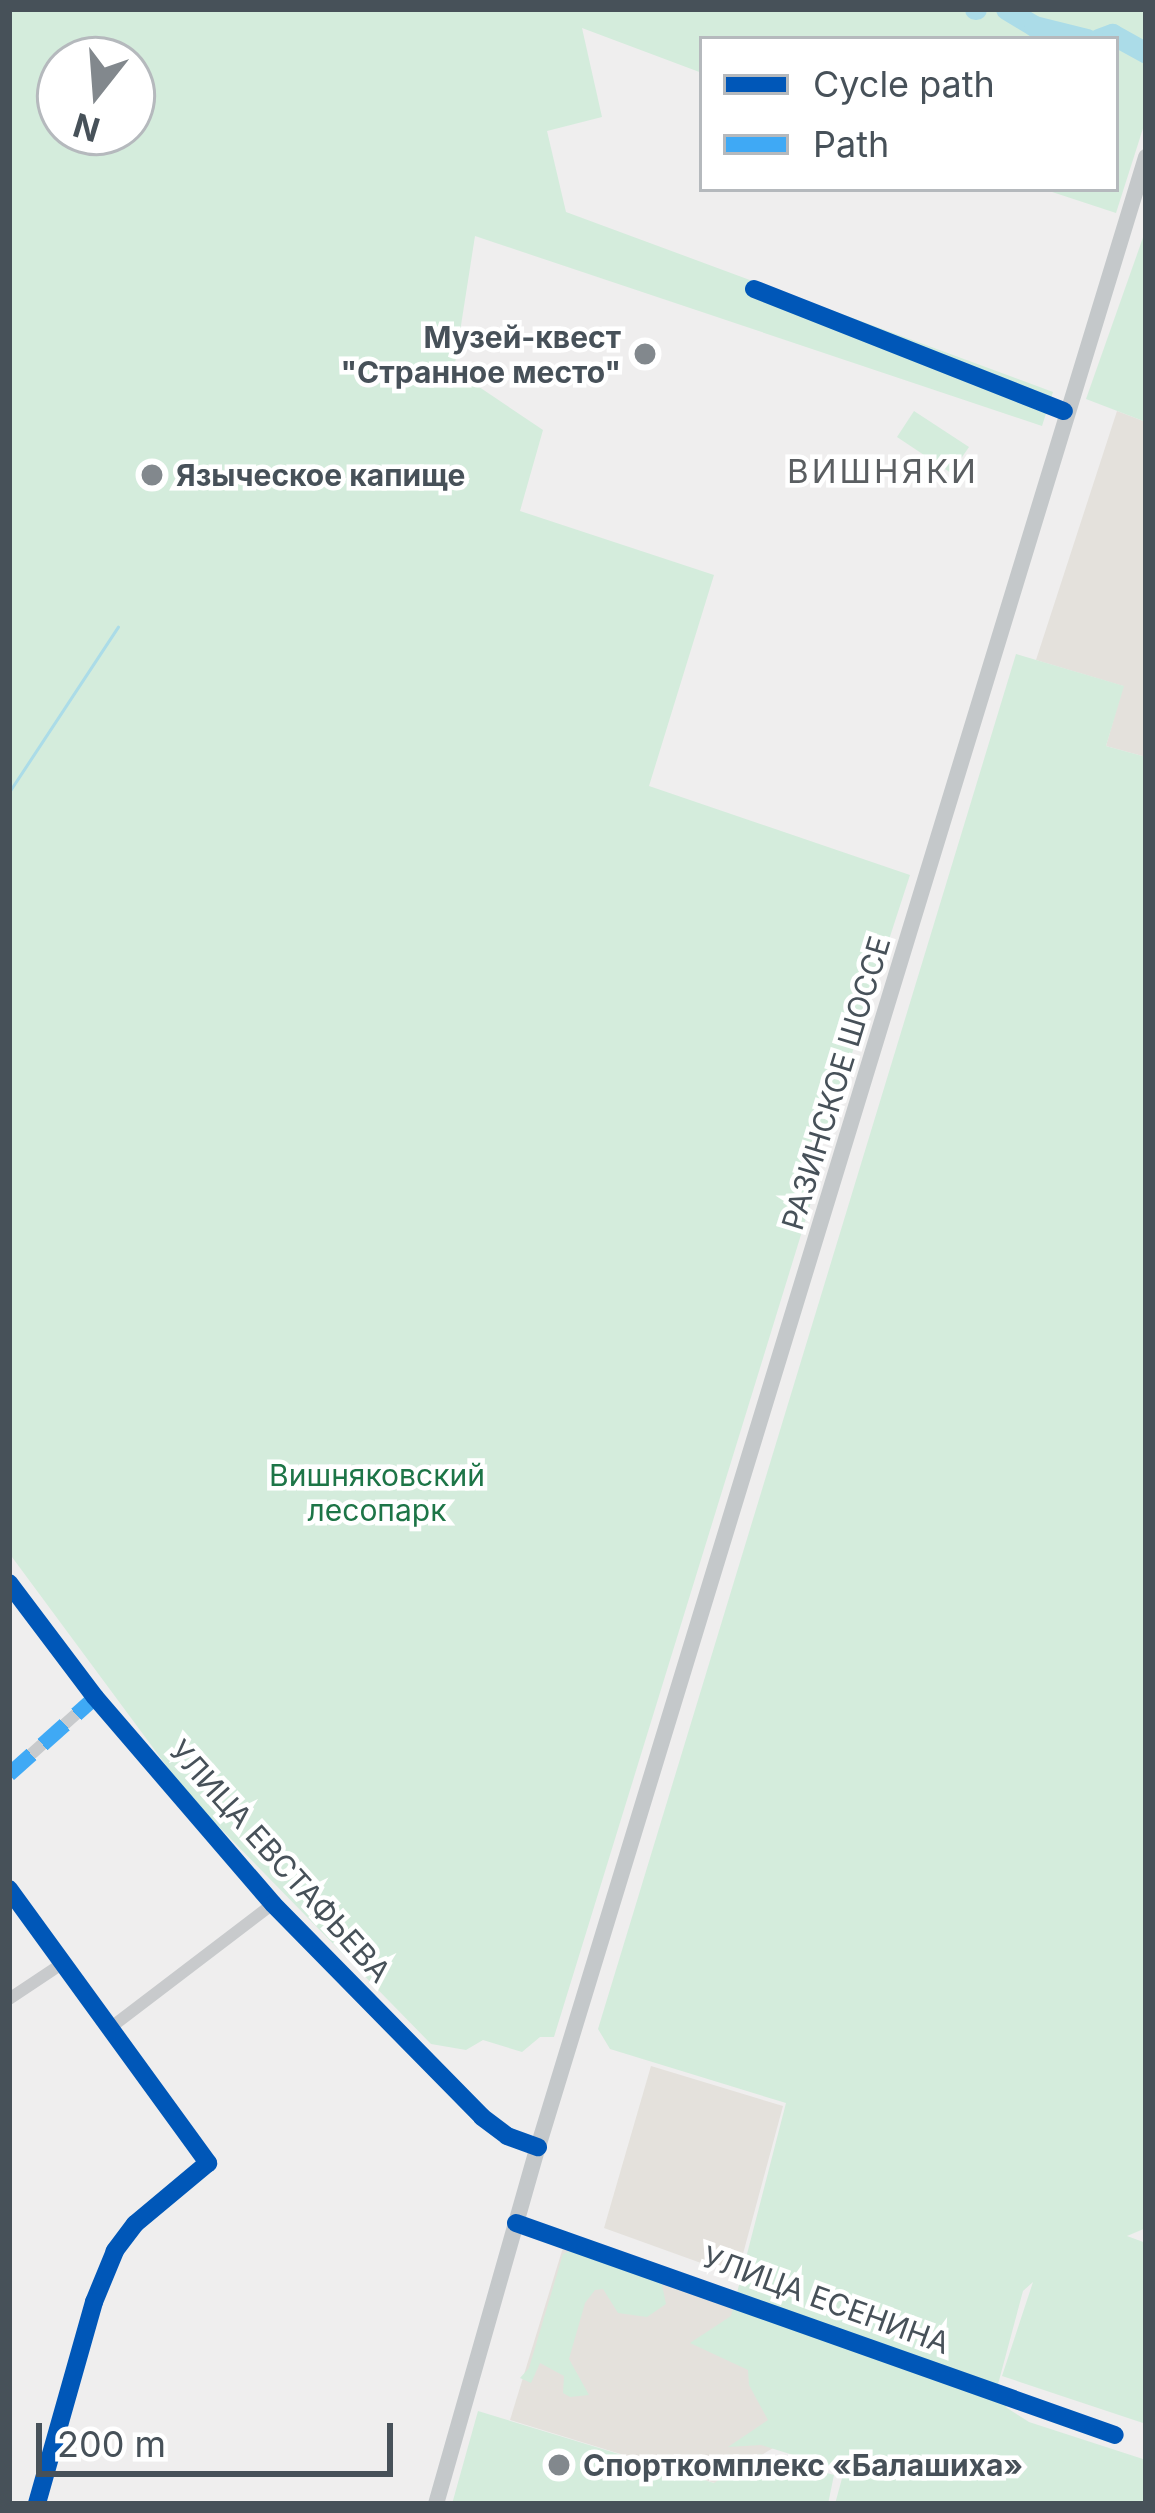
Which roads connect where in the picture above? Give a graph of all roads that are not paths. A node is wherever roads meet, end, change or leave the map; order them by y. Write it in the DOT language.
graph roads {
  1 [pos="1146,157"];
  2 [pos="754,289"];
  3 [pos="1064,411"];
  4 [pos="9,1583"];
  5 [pos="94,1697"];
  6 [pos="9,1774"];
  7 [pos="9,1889"];
  8 [pos="273,1904"];
  9 [pos="62,1963"];
  10 [pos="9,1999"];
  11 [pos="110,2028"];
  12 [pos="538,2147"];
  13 [pos="516,2223"];
  14 [pos="1115,2435"];
  15 [pos="37,2504"];
  16 [pos="436,2504"];
  1 -- 3 [label="main road, РАЗИНСКОЕ ШОССЕ"];
  2 -- 3 [label="street"];
  3 -- 12 [label="main road, РАЗИНСКОЕ ШОССЕ"];
  4 -- 5 [label="street, УЛИЦА ЕВСТАФЬЕВА"];
  5 -- 6 [label="street"];
  5 -- 8 [label="street, УЛИЦА ЕВСТАФЬЕВА"];
  7 -- 9 [label="street"];
  8 -- 11 [label="street"];
  8 -- 12 [label="street, УЛИЦА ЕВСТАФЬЕВА"];
  9 -- 10 [label="street"];
  9 -- 11 [label="street"];
  11 -- 15 [label="street"];
  12 -- 13 [label="main road, РАЗИНСКОЕ ШОССЕ"];
  13 -- 14 [label="street, УЛИЦА ЕСЕНИНА"];
  13 -- 16 [label="main road, РАЗИНСКОЕ ШОССЕ"];
}
